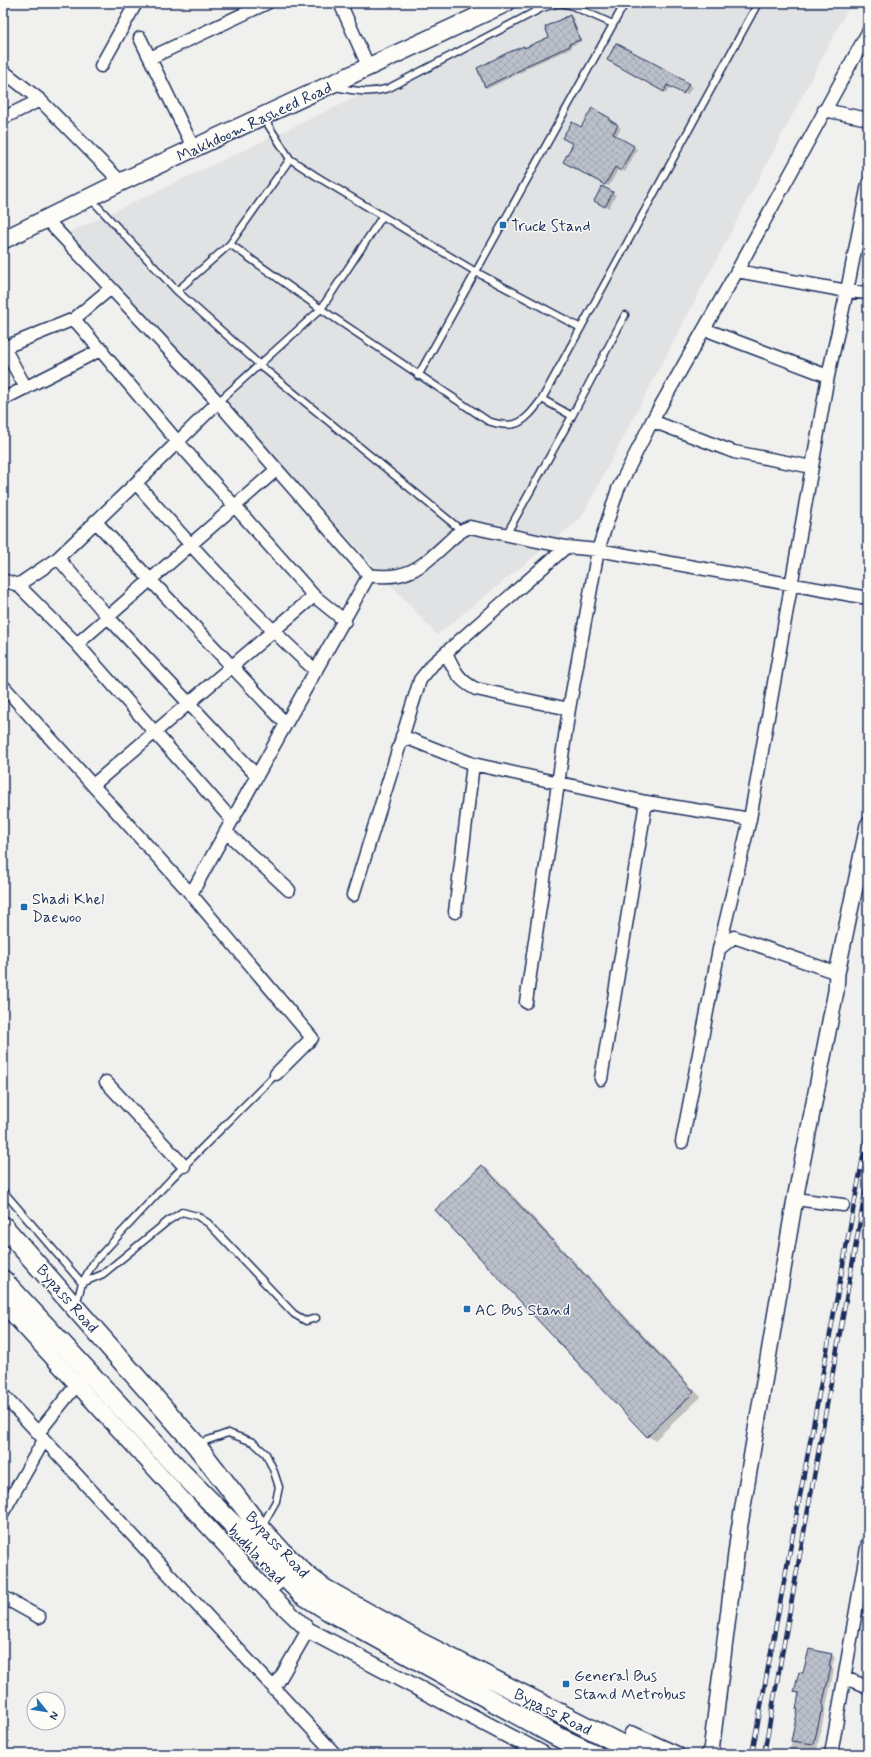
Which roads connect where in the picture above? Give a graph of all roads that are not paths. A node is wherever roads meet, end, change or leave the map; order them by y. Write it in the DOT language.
graph roads {
  1 [pos="136,3"];
  2 [pos="267,3"];
  3 [pos="340,3"];
  4 [pos="506,3"];
  5 [pos="559,3"];
  6 [pos="625,3"];
  7 [pos="758,3"];
  8 [pos="613,24"];
  9 [pos="868,32"];
  10 [pos="140,38"];
  11 [pos="150,58"];
  12 [pos="101,66"];
  13 [pos="369,68"];
  14 [pos="3,71"];
  15 [pos="330,86"];
  16 [pos="40,100"];
  17 [pos="824,110"];
  18 [pos="263,117"];
  19 [pos="3,118"];
  20 [pos="868,119"];
  21 [pos="194,149"];
  22 [pos="290,159"];
  23 [pos="121,182"];
  24 [pos="868,184"];
  25 [pos="90,197"];
  26 [pos="382,217"];
  27 [pos="46,219"];
  28 [pos="3,240"];
  29 [pos="230,244"];
  30 [pos="738,271"];
  31 [pos="476,272"];
  32 [pos="111,288"];
  33 [pos="177,291"];
  34 [pos="847,291"];
  35 [pos="868,293"];
  36 [pos="321,310"];
  37 [pos="625,315"];
  38 [pos="74,319"];
  39 [pos="581,328"];
  40 [pos="704,329"];
  41 [pos="3,347"];
  42 [pos="102,349"];
  43 [pos="261,366"];
  44 [pos="418,376"];
  45 [pos="828,376"];
  46 [pos="26,388"];
  47 [pos="3,399"];
  48 [pos="542,399"];
  49 [pos="218,402"];
  50 [pos="572,416"];
  51 [pos="652,421"];
  52 [pos="177,441"];
  53 [pos="812,467"];
  54 [pos="276,470"];
  55 [pos="136,484"];
  56 [pos="235,506"];
  57 [pos="95,521"];
  58 [pos="461,530"];
  59 [pos="506,536"];
  60 [pos="190,545"];
  61 [pos="566,547"];
  62 [pos="598,550"];
  63 [pos="58,558"];
  64 [pos="369,575"];
  65 [pos="3,580"];
  66 [pos="150,581"];
  67 [pos="791,584"];
  68 [pos="18,585"];
  69 [pos="314,596"];
  70 [pos="868,598"];
  71 [pos="108,617"];
  72 [pos="345,621"];
  73 [pos="273,632"];
  74 [pos="77,644"];
  75 [pos="446,653"];
  76 [pos="231,667"];
  77 [pos="316,671"];
  78 [pos="3,686"];
  79 [pos="189,704"];
  80 [pos="569,709"];
  81 [pos="286,724"];
  82 [pos="156,732"];
  83 [pos="402,736"];
  84 [pos="473,764"];
  85 [pos="257,776"];
  86 [pos="558,782"];
  87 [pos="93,785"];
  88 [pos="646,802"];
  89 [pos="750,819"];
  90 [pos="232,820"];
  91 [pos="868,825"];
  92 [pos="226,832"];
  93 [pos="288,890"];
  94 [pos="191,894"];
  95 [pos="353,895"];
  96 [pos="455,912"];
  97 [pos="719,950"];
  98 [pos="837,973"];
  99 [pos="526,1002"];
  100 [pos="276,1074"];
  101 [pos="601,1079"];
  102 [pos="106,1082"];
  103 [pos="682,1142"];
  104 [pos="184,1166"];
  105 [pos="3,1191"];
  106 [pos="795,1198"];
  107 [pos="843,1205"];
  108 [pos="3,1226"];
  109 [pos="82,1283"];
  110 [pos="5,1293"];
  111 [pos="76,1306"];
  112 [pos="316,1318"];
  113 [pos="82,1378"];
  114 [pos="3,1395"];
  115 [pos="41,1437"];
  116 [pos="196,1445"];
  117 [pos="3,1512"];
  118 [pos="260,1528"];
  119 [pos="868,1542"];
  120 [pos="286,1577"];
  121 [pos="268,1592"];
  122 [pos="3,1597"];
  123 [pos="39,1617"];
  124 [pos="308,1630"];
  125 [pos="845,1678"];
  126 [pos="868,1687"];
  127 [pos="274,1689"];
  128 [pos="632,1734"];
  129 [pos="335,1754"];
  130 [pos="543,1754"];
  131 [pos="594,1754"];
  132 [pos="640,1754"];
  133 [pos="676,1754"];
  134 [pos="708,1754"];
  135 [pos="831,1754"];
  1 -- 12 [label="street"];
  2 -- 11 [label="street"];
  3 -- 13 [label="street"];
  4 -- 13 [label="main road, Makhdoom Rasheed Road"];
  5 -- 8 [label="lane"];
  5 -- 15 [label="lane"];
  6 -- 8 [label="lane"];
  7 -- 39 [label="lane"];
  8 -- 31 [label="lane"];
  9 -- 17 [label="street"];
  10 -- 11 [label="street"];
  11 -- 21 [label="street"];
  13 -- 15 [label="main road, Makhdoom Rasheed Road"];
  14 -- 16 [label="street"];
  15 -- 18 [label="main road, Makhdoom Rasheed Road"];
  16 -- 19 [label="street"];
  16 -- 23 [label="street"];
  17 -- 20 [label="street"];
  17 -- 30 [label="street"];
  18 -- 21 [label="main road, Makhdoom Rasheed Road"];
  18 -- 22 [label="lane"];
  21 -- 23 [label="main road, Makhdoom Rasheed Road"];
  22 -- 26 [label="lane"];
  22 -- 29 [label="lane"];
  23 -- 25 [label="main road, Makhdoom Rasheed Road"];
  24 -- 34 [label="street"];
  25 -- 27 [label="main road, Makhdoom Rasheed Road"];
  25 -- 33 [label="lane"];
  26 -- 31 [label="lane"];
  26 -- 36 [label="lane"];
  27 -- 28 [label="main road, Makhdoom Rasheed Road"];
  27 -- 32 [label="street"];
  29 -- 33 [label="lane"];
  29 -- 36 [label="lane"];
  30 -- 34 [label="street"];
  30 -- 40 [label="street"];
  31 -- 39 [label="lane"];
  31 -- 44 [label="lane"];
  32 -- 38 [label="street"];
  32 -- 49 [label="street"];
  33 -- 43 [label="lane"];
  34 -- 35 [label="street"];
  34 -- 45 [label="street"];
  36 -- 43 [label="lane"];
  36 -- 44 [label="lane"];
  37 -- 50 [label="lane"];
  38 -- 41 [label="street"];
  38 -- 42 [label="street"];
  39 -- 48 [label="lane"];
  40 -- 45 [label="street"];
  40 -- 51 [label="street"];
  41 -- 46 [label="street"];
  42 -- 46 [label="street"];
  42 -- 52 [label="street"];
  43 -- 49 [label="lane"];
  43 -- 58 [label="lane"];
  44 -- 48 [label="lane"];
  45 -- 53 [label="street"];
  46 -- 47 [label="street"];
  48 -- 50 [label="lane"];
  49 -- 52 [label="street"];
  49 -- 54 [label="street"];
  50 -- 59 [label="lane"];
  51 -- 53 [label="street"];
  51 -- 62 [label="street"];
  52 -- 55 [label="street"];
  52 -- 56 [label="street"];
  53 -- 67 [label="street"];
  54 -- 56 [label="street"];
  54 -- 64 [label="street"];
  55 -- 57 [label="street"];
  55 -- 60 [label="street"];
  56 -- 60 [label="street"];
  56 -- 69 [label="street"];
  57 -- 63 [label="street"];
  57 -- 66 [label="street"];
  58 -- 59 [label="street"];
  58 -- 64 [label="street"];
  59 -- 61 [label="street"];
  60 -- 66 [label="street"];
  60 -- 73 [label="street"];
  61 -- 62 [label="street"];
  61 -- 75 [label="street"];
  62 -- 67 [label="street"];
  62 -- 80 [label="street"];
  63 -- 68 [label="street"];
  63 -- 71 [label="street"];
  64 -- 72 [label="street"];
  65 -- 68 [label="street"];
  66 -- 71 [label="street"];
  66 -- 76 [label="street"];
  67 -- 70 [label="street"];
  67 -- 89 [label="street"];
  68 -- 74 [label="street"];
  69 -- 72 [label="street"];
  69 -- 73 [label="street"];
  71 -- 74 [label="street"];
  71 -- 79 [label="street"];
  72 -- 77 [label="street"];
  73 -- 76 [label="street"];
  73 -- 77 [label="street"];
  74 -- 82 [label="street"];
  75 -- 80 [label="street"];
  75 -- 83 [label="street"];
  76 -- 79 [label="street"];
  76 -- 81 [label="street"];
  77 -- 81 [label="street"];
  78 -- 87 [label="street"];
  79 -- 82 [label="street"];
  79 -- 85 [label="street"];
  80 -- 86 [label="street"];
  81 -- 85 [label="street"];
  82 -- 87 [label="street"];
  82 -- 90 [label="street"];
  83 -- 84 [label="street"];
  83 -- 95 [label="street"];
  84 -- 86 [label="street"];
  84 -- 96 [label="street"];
  85 -- 90 [label="street"];
  86 -- 88 [label="street"];
  86 -- 99 [label="street"];
  87 -- 94 [label="street"];
  88 -- 89 [label="street"];
  88 -- 101 [label="street"];
  89 -- 97 [label="street"];
  90 -- 92 [label="street"];
  91 -- 98 [label="street"];
  92 -- 93 [label="street"];
  92 -- 94 [label="street"];
  94 -- 100 [label="street"];
  97 -- 98 [label="street"];
  97 -- 103 [label="street"];
  98 -- 106 [label="street"];
  100 -- 104 [label="lane"];
  102 -- 104 [label="street"];
  104 -- 109 [label="lane"];
  105 -- 109 [label="lane"];
  106 -- 107 [label="street"];
  106 -- 134 [label="street"];
  108 -- 111 [label="main road, Bypass Road"];
  109 -- 111 [label="lane"];
  109 -- 112 [label="lane"];
  110 -- 113 [label="main road"];
  111 -- 116 [label="main road, Bypass Road"];
  113 -- 115 [label="street"];
  113 -- 120 [label="main road"];
  113 -- 121 [label="street, budhla road"];
  114 -- 115 [label="street"];
  115 -- 117 [label="street"];
  115 -- 127 [label="street"];
  116 -- 118 [label="main road, Bypass Road"];
  116 -- 118 [label="lane"];
  118 -- 132 [label="main road, Bypass Road"];
  119 -- 125 [label="street"];
  120 -- 121 [label="street"];
  120 -- 131 [label="main road"];
  121 -- 124 [label="street, budhla road"];
  122 -- 123 [label="street"];
  124 -- 127 [label="street"];
  124 -- 130 [label="street, budhla road"];
  125 -- 126 [label="street"];
  125 -- 135 [label="street"];
  127 -- 129 [label="street"];
  128 -- 133 [label="street"];
}
